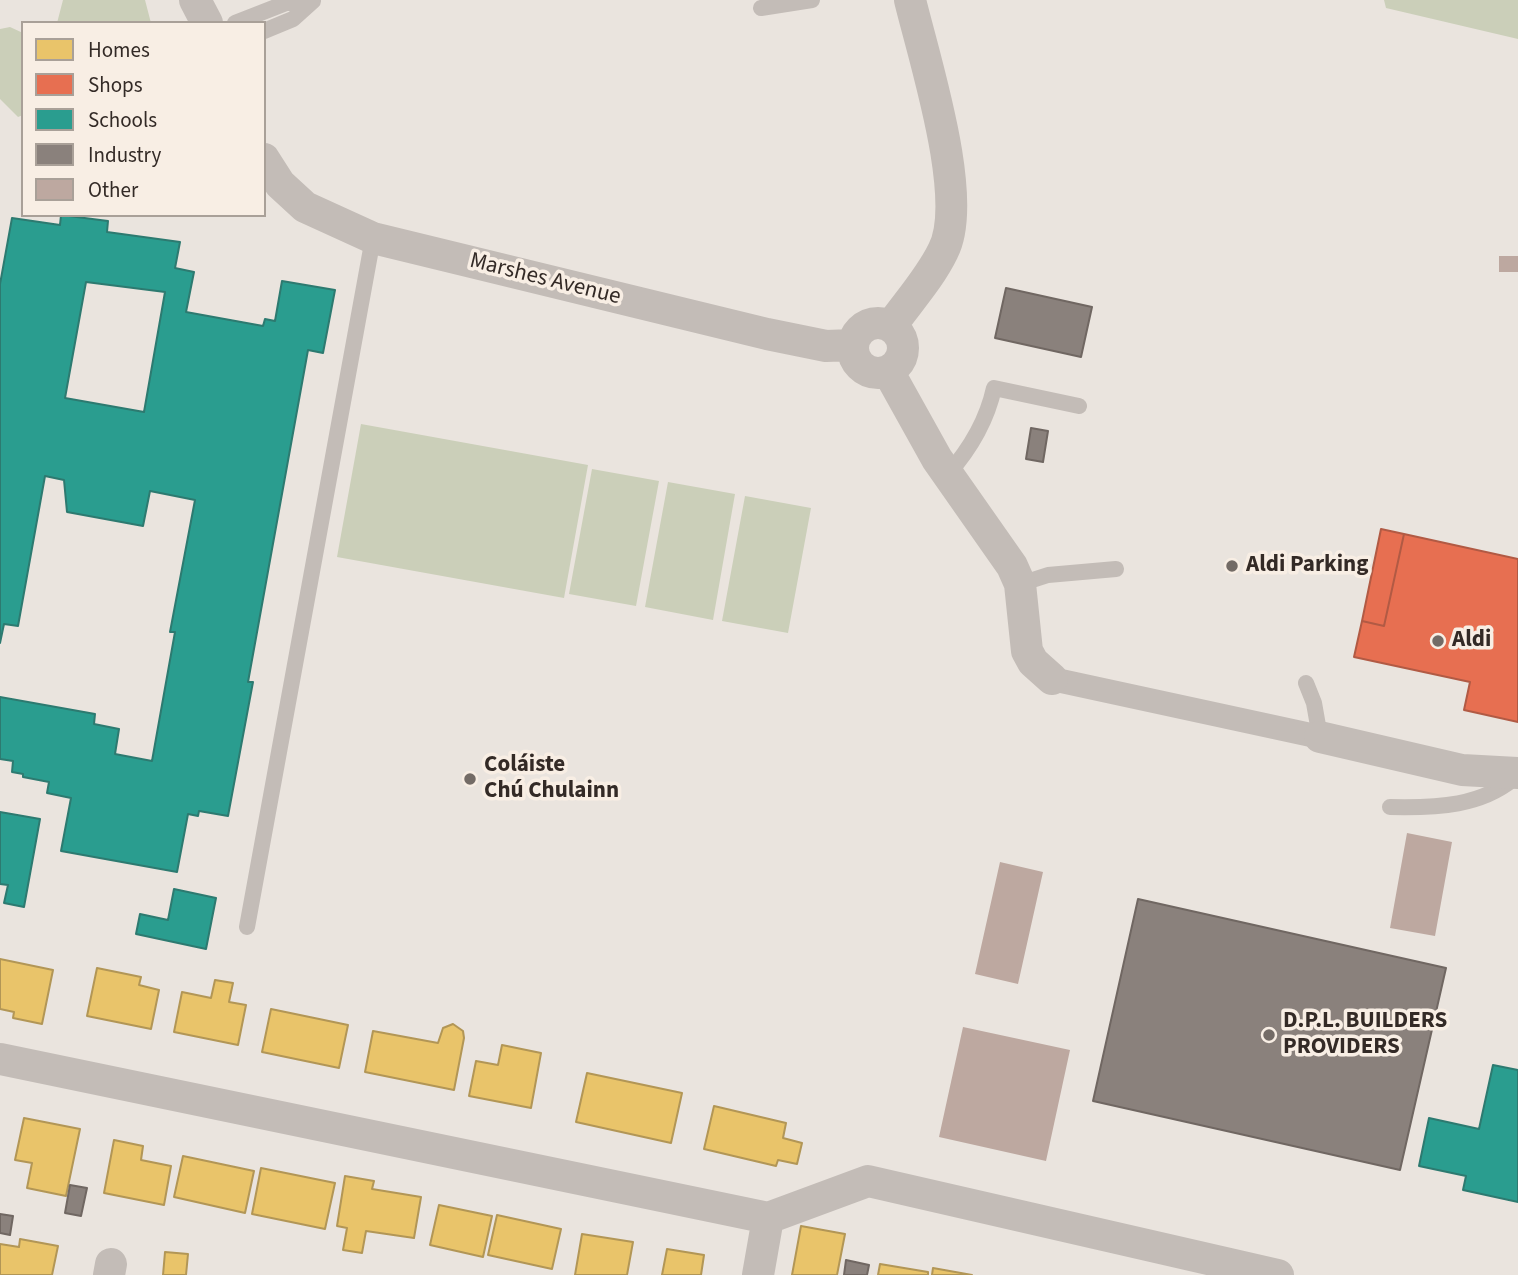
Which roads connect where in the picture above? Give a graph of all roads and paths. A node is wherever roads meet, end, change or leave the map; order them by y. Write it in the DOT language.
graph roads {
  1 [pos="195,0"];
  2 [pos="812,0"];
  3 [pos="910,0"];
  4 [pos="780,1"];
  5 [pos="312,2"];
  6 [pos="761,8"];
  7 [pos="206,21"];
  8 [pos="240,21"];
  9 [pos="266,31"];
  10 [pos="266,162"];
  11 [pos="373,238"];
  12 [pos="891,326"];
  13 [pos="853,345"];
  14 [pos="888,371"];
  15 [pos="1079,406"];
  16 [pos="948,474"];
  17 [pos="1116,569"];
  18 [pos="1020,584"];
  19 [pos="1052,679"];
  20 [pos="1306,683"];
  21 [pos="1320,737"];
  22 [pos="1518,774"];
  23 [pos="1390,807"];
  24 [pos="247,928"];
  25 [pos="0,1059"];
  26 [pos="768,1218"];
  27 [pos="758,1275"];
  28 [pos="1278,1275"];
  1 -- 7 [label="street"];
  2 -- 4 [label="lane"];
  3 -- 12 [label="street"];
  4 -- 6 [label="lane"];
  5 -- 8 [label="lane"];
  5 -- 9 [label="lane"];
  10 -- 11 [label="street, Marshes Avenue"];
  11 -- 13 [label="street, Marshes Avenue"];
  11 -- 24 [label="lane"];
  12 -- 13 [label="street"];
  12 -- 14 [label="street"];
  13 -- 14 [label="street"];
  14 -- 16 [label="street"];
  15 -- 16 [label="lane"];
  16 -- 18 [label="street"];
  17 -- 18 [label="lane"];
  18 -- 19 [label="street"];
  19 -- 21 [label="street"];
  20 -- 21 [label="lane"];
  21 -- 22 [label="street"];
  22 -- 23 [label="lane"];
  25 -- 26 [label="street"];
  26 -- 27 [label="street"];
  26 -- 28 [label="street"];
}
